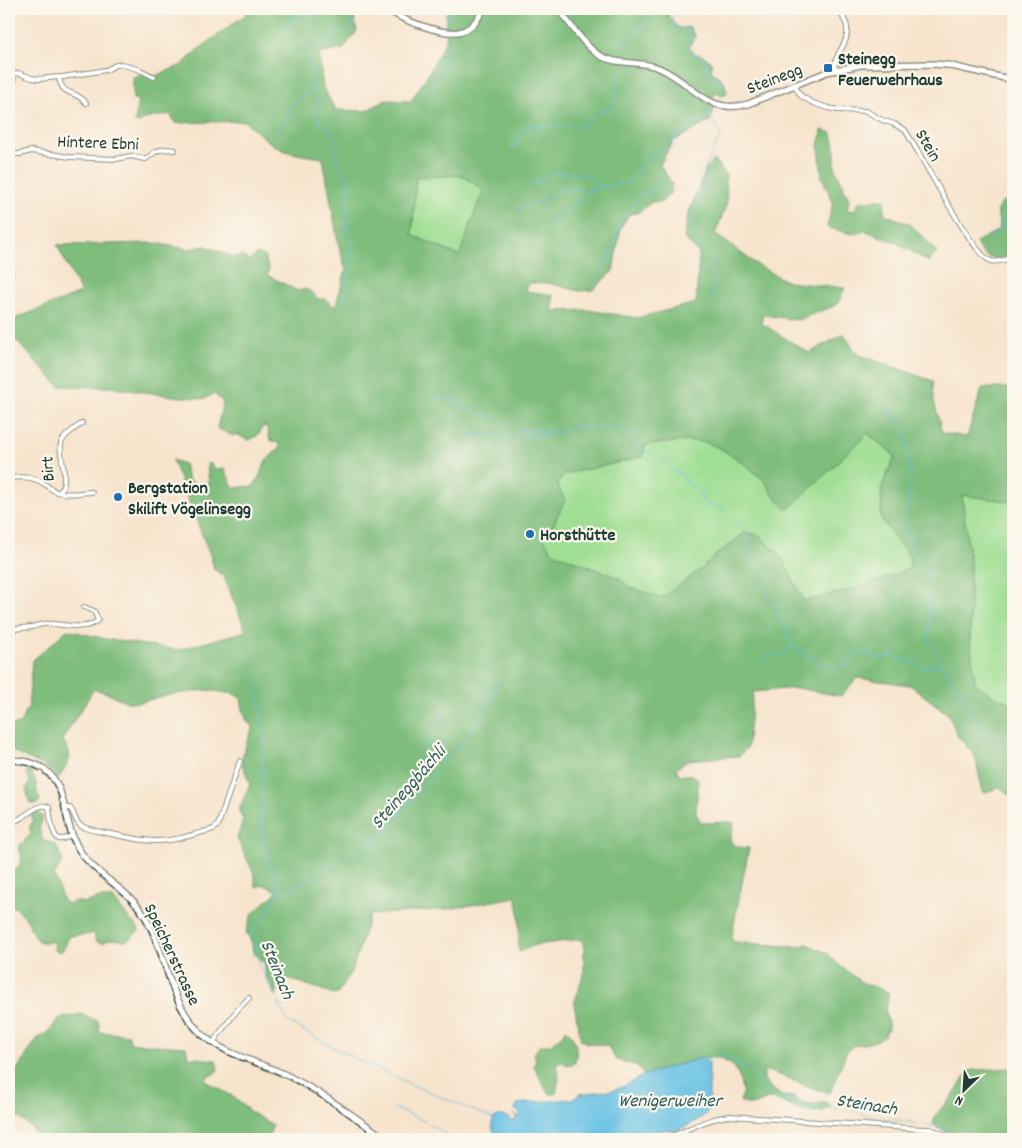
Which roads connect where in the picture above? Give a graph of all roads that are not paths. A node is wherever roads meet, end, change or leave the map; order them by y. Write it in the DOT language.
graph roads {
  1 [pos="388,9"];
  2 [pos="484,9"];
  3 [pos="558,9"];
  4 [pos="839,9"];
  5 [pos="835,70"];
  6 [pos="11,74"];
  7 [pos="154,76"];
  8 [pos="59,77"];
  9 [pos="1013,80"];
  10 [pos="794,85"];
  11 [pos="9,88"];
  12 [pos="86,103"];
  13 [pos="174,150"];
  14 [pos="9,154"];
  15 [pos="1013,257"];
  16 [pos="82,423"];
  17 [pos="9,478"];
  18 [pos="60,492"];
  19 [pos="92,492"];
  20 [pos="84,607"];
  21 [pos="9,630"];
  22 [pos="9,760"];
  23 [pos="240,761"];
  24 [pos="65,808"];
  25 [pos="9,823"];
  26 [pos="72,836"];
  27 [pos="249,998"];
  28 [pos="214,1043"];
  29 [pos="386,1139"];
  30 [pos="664,1139"];
  31 [pos="957,1139"];
  1 -- 2 [label="main road"];
  3 -- 10 [label="main road, Steinegg"];
  4 -- 5 [label="street"];
  5 -- 9 [label="main road, Steinegg"];
  5 -- 10 [label="main road, Steinegg"];
  6 -- 8 [label="street"];
  6 -- 11 [label="street"];
  7 -- 8 [label="street"];
  8 -- 12 [label="street"];
  10 -- 15 [label="street, Stein"];
  13 -- 14 [label="street, Hintere Ebni"];
  16 -- 18 [label="street, Birt"];
  17 -- 18 [label="street"];
  18 -- 19 [label="street"];
  20 -- 21 [label="street"];
  22 -- 24 [label="main road, Speicherstrasse"];
  23 -- 24 [label="street"];
  24 -- 26 [label="main road, Speicherstrasse"];
  25 -- 26 [label="street"];
  26 -- 28 [label="main road, Speicherstrasse"];
  27 -- 28 [label="street"];
  28 -- 29 [label="main road, Speicherstrasse"];
  30 -- 31 [label="street"];
}
